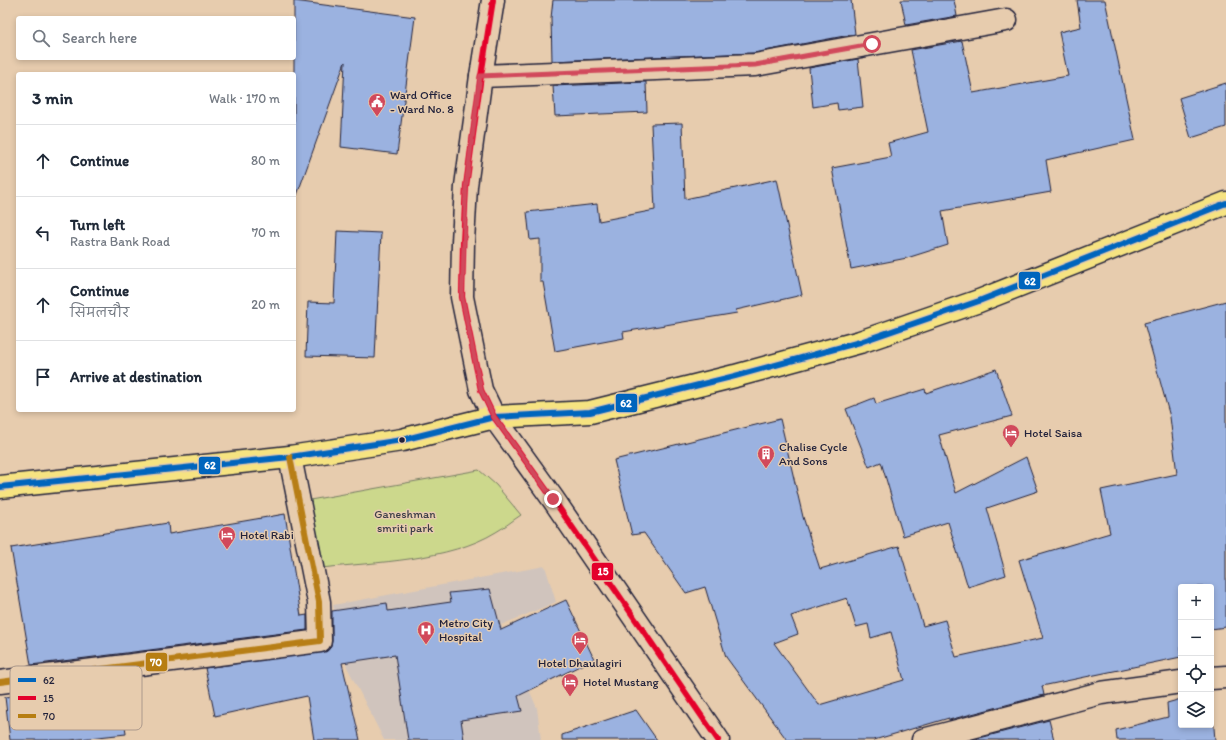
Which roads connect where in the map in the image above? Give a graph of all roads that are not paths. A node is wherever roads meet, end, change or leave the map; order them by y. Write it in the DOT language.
graph roads {
  1 [pos="493,0"];
  2 [pos="1006,20"];
  3 [pos="480,76"];
  4 [pos="1226,203"];
  5 [pos="494,417"];
  6 [pos="290,456"];
  7 [pos="0,487"];
  8 [pos="125,666"];
  9 [pos="1226,676"];
  10 [pos="1214,678"];
  11 [pos="10,681"];
  12 [pos="0,682"];
  13 [pos="1178,682"];
  14 [pos="969,734"];
  15 [pos="718,740"];
  16 [pos="923,740"];
  1 -- 3 [label="street"];
  2 -- 3 [label="street"];
  3 -- 5 [label="street"];
  4 -- 5 [label="highway"];
  5 -- 6 [label="highway"];
  5 -- 15 [label="street"];
  6 -- 7 [label="highway"];
  6 -- 8 [label="street"];
  9 -- 10 [label="street"];
  11 -- 12 [label="street"];
  13 -- 14 [label="street"];
  14 -- 16 [label="street"];
}
